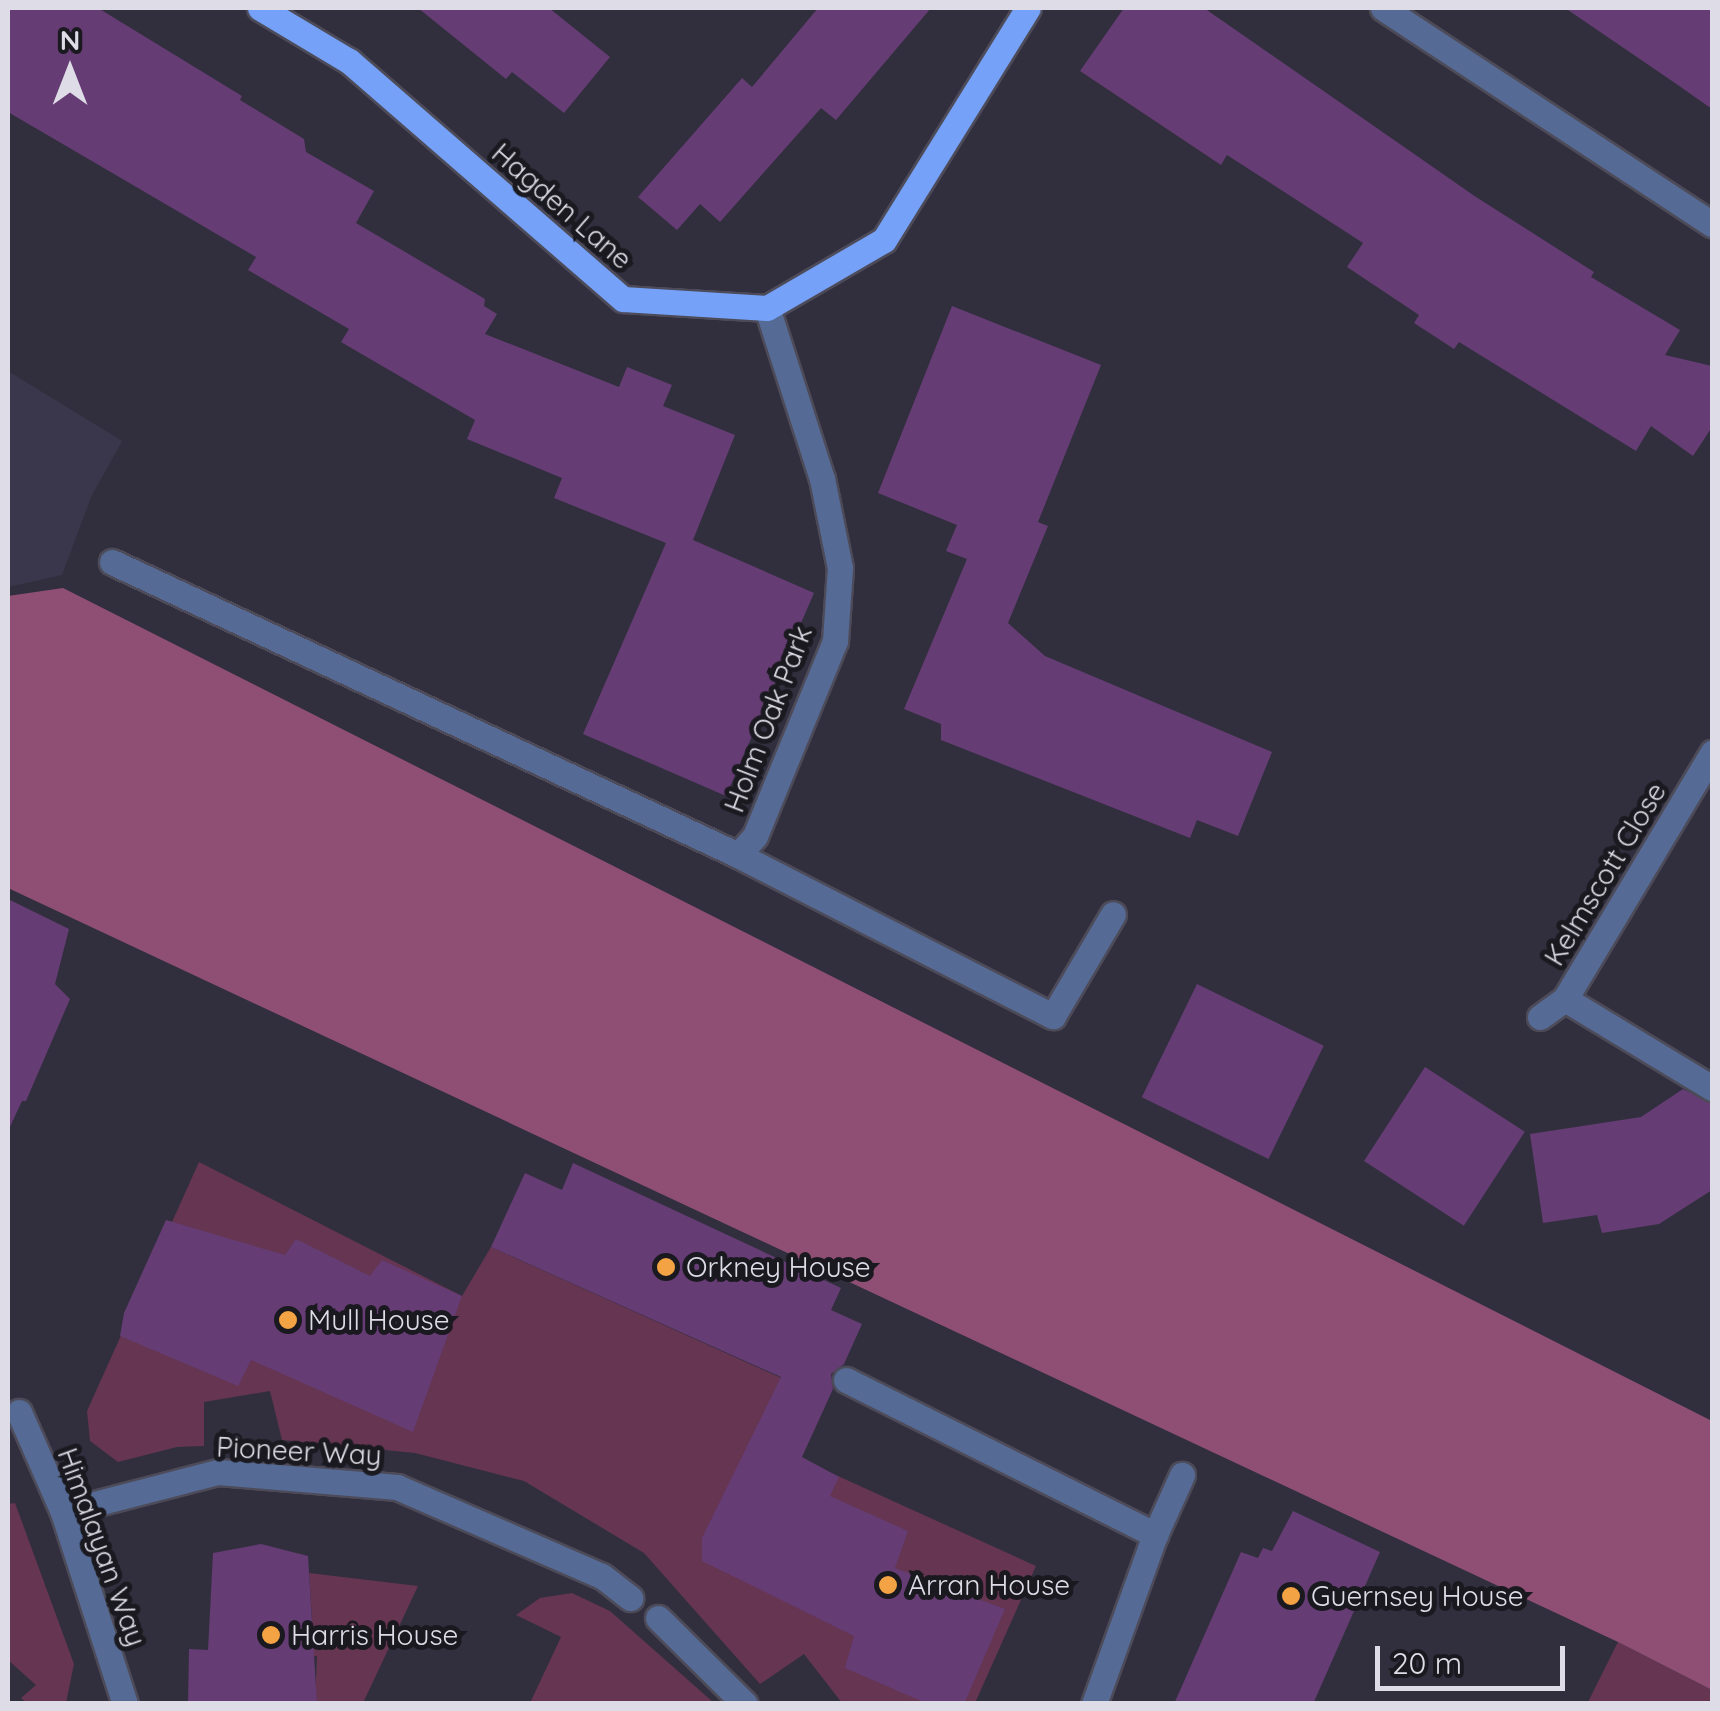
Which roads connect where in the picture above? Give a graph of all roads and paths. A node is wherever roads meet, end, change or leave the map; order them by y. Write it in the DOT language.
graph roads {
  1 [pos="260,8"];
  2 [pos="1028,8"];
  3 [pos="1383,8"];
  4 [pos="1712,224"];
  5 [pos="766,308"];
  6 [pos="112,562"];
  7 [pos="1712,753"];
  8 [pos="738,855"];
  9 [pos="1113,914"];
  10 [pos="1565,999"];
  11 [pos="1540,1017"];
  12 [pos="1712,1088"];
  13 [pos="846,1380"];
  14 [pos="19,1412"];
  15 [pos="1182,1475"];
  16 [pos="63,1512"];
  17 [pos="1155,1535"];
  18 [pos="630,1598"];
  19 [pos="658,1618"];
  20 [pos="125,1704"];
  21 [pos="745,1704"];
  22 [pos="1094,1704"];
  1 -- 5 [label="main road, Hagden Lane"];
  2 -- 5 [label="main road"];
  3 -- 4 [label="street"];
  5 -- 8 [label="street, Holm Oak Park"];
  6 -- 8 [label="street"];
  7 -- 10 [label="street, Kelmscott Close"];
  8 -- 9 [label="street"];
  10 -- 11 [label="street, Kelmscott Close"];
  10 -- 12 [label="street"];
  13 -- 17 [label="street"];
  14 -- 16 [label="street, Himalayan Way"];
  15 -- 17 [label="street"];
  16 -- 18 [label="street, Pioneer Way"];
  16 -- 20 [label="street, Himalayan Way"];
  17 -- 22 [label="street"];
  19 -- 21 [label="street"];
}
